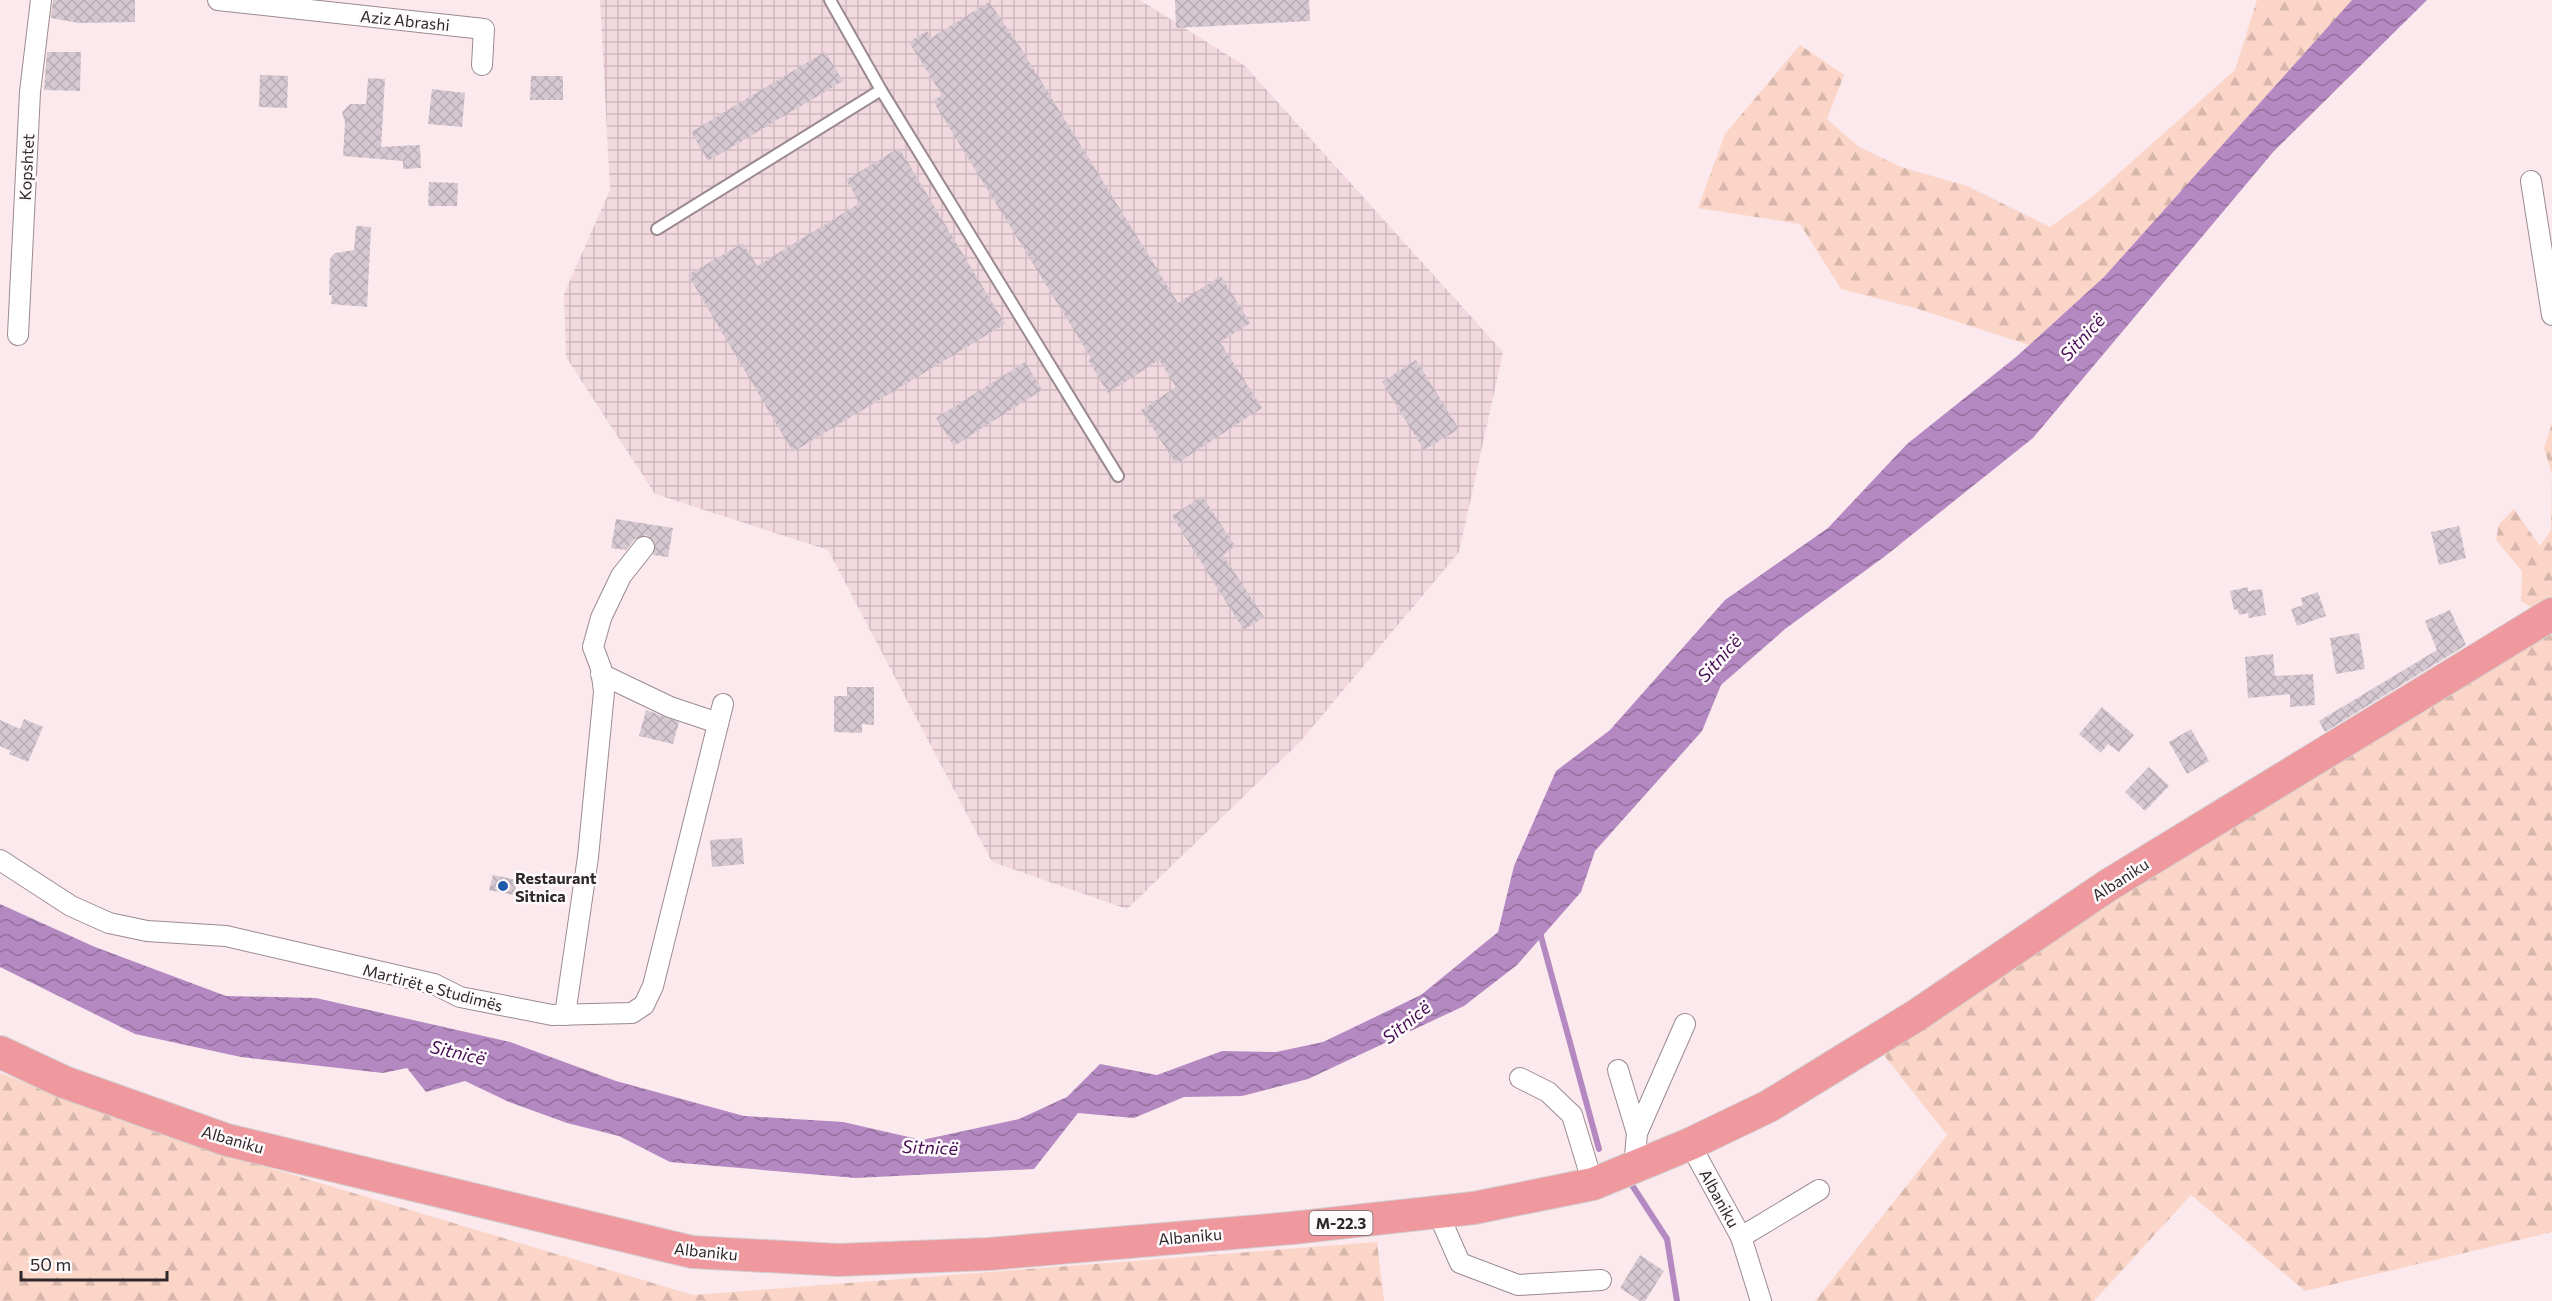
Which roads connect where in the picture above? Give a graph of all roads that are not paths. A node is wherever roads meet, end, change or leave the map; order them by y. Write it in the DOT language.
graph roads {
  1 [pos="41,0"];
  2 [pos="218,0"];
  3 [pos="830,0"];
  4 [pos="482,65"];
  5 [pos="881,90"];
  6 [pos="2531,181"];
  7 [pos="657,229"];
  8 [pos="2552,315"];
  9 [pos="18,335"];
  10 [pos="1118,476"];
  11 [pos="644,547"];
  12 [pos="2552,614"];
  13 [pos="602,674"];
  14 [pos="723,704"];
  15 [pos="718,723"];
  16 [pos="0,860"];
  17 [pos="565,1015"];
  18 [pos="1685,1024"];
  19 [pos="0,1052"];
  20 [pos="1618,1070"];
  21 [pos="1520,1078"];
  22 [pos="1637,1133"];
  23 [pos="1690,1144"];
  24 [pos="1634,1168"];
  25 [pos="1593,1184"];
  26 [pos="1819,1190"];
  27 [pos="1438,1213"];
  28 [pos="1741,1237"];
  29 [pos="1601,1280"];
  30 [pos="1761,1301"];
  1 -- 9 [label="street, Kopshtet"];
  2 -- 4 [label="street, Aziz Abrashi"];
  3 -- 5 [label="lane"];
  5 -- 7 [label="lane"];
  5 -- 10 [label="lane"];
  6 -- 8 [label="street"];
  11 -- 13 [label="street"];
  12 -- 23 [label="main road, Albaniku / M-22.3"];
  13 -- 15 [label="street"];
  13 -- 17 [label="street"];
  14 -- 15 [label="street, Martirët e Studimës"];
  15 -- 17 [label="street, Martirët e Studimës"];
  16 -- 17 [label="street, Martirët e Studimës"];
  18 -- 22 [label="street"];
  19 -- 27 [label="main road, Albaniku / M-22.3"];
  20 -- 22 [label="street"];
  21 -- 25 [label="street"];
  22 -- 24 [label="street"];
  23 -- 24 [label="main road, Albaniku / M-22.3"];
  23 -- 28 [label="street, Albaniku"];
  24 -- 25 [label="main road, Albaniku / M-22.3"];
  25 -- 27 [label="main road, Albaniku / M-22.3"];
  26 -- 28 [label="street, Albaniku"];
  27 -- 29 [label="street"];
  28 -- 30 [label="street"];
}
